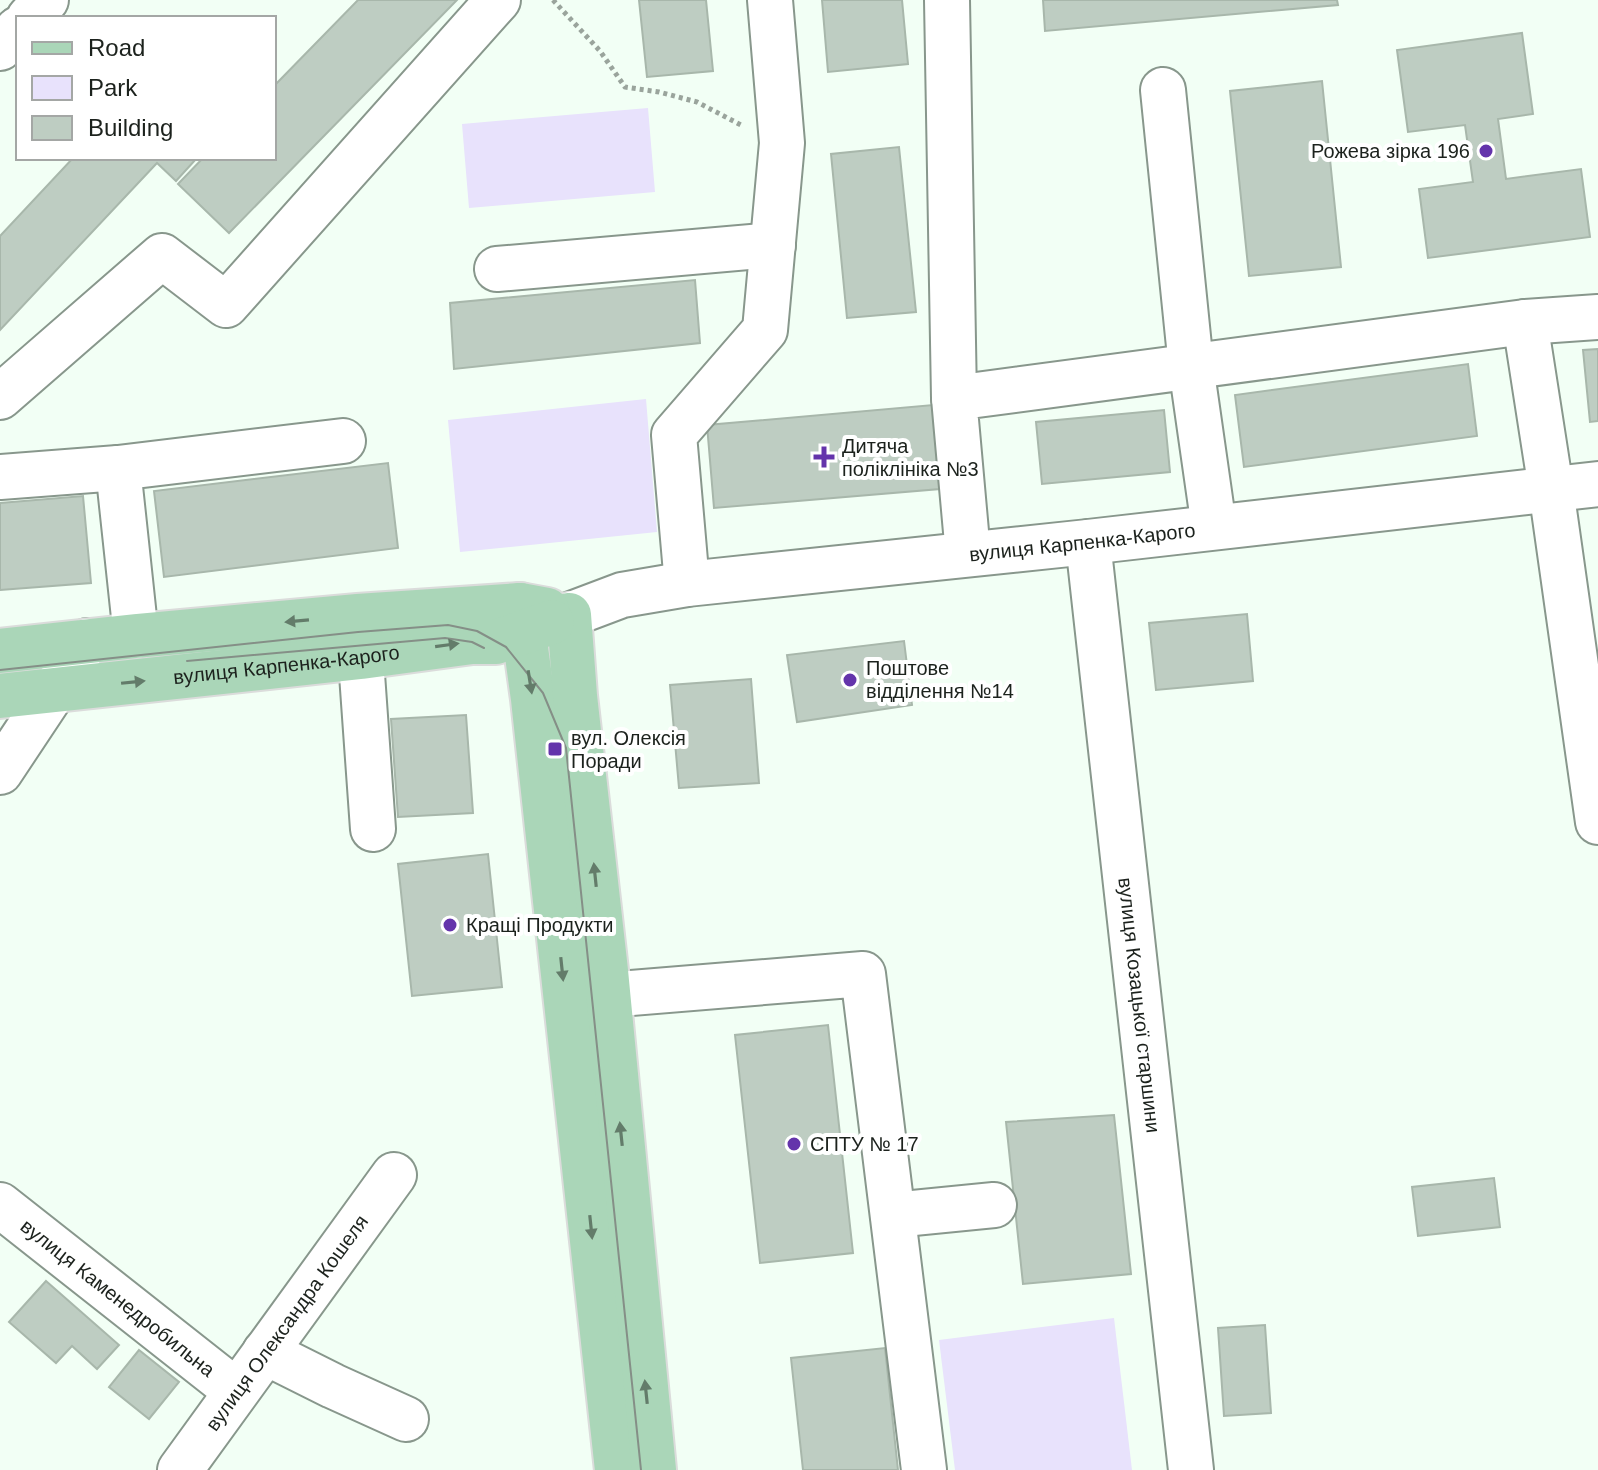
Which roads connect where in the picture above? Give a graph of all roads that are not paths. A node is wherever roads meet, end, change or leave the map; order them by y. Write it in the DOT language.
graph roads {
  1 [pos="46,0"];
  2 [pos="498,0"];
  3 [pos="770,0"];
  4 [pos="947,0"];
  5 [pos="31,16"];
  6 [pos="16,31"];
  7 [pos="0,48"];
  8 [pos="1163,90"];
  9 [pos="773,245"];
  10 [pos="497,269"];
  11 [pos="1598,317"];
  12 [pos="1525,322"];
  13 [pos="1191,366"];
  14 [pos="0,397"];
  15 [pos="954,398"];
  16 [pos="343,441"];
  17 [pos="118,468"];
  18 [pos="0,477"];
  19 [pos="1598,484"];
  20 [pos="1551,489"];
  21 [pos="1214,527"];
  22 [pos="1088,542"];
  23 [pos="968,554"];
  24 [pos="687,584"];
  25 [pos="569,615"];
  26 [pos="522,619"];
  27 [pos="136,636"];
  28 [pos="360,637"];
  29 [pos="87,641"];
  30 [pos="0,651"];
  31 [pos="56,690"];
  32 [pos="0,696"];
  33 [pos="0,772"];
  34 [pos="1598,822"];
  35 [pos="373,829"];
  36 [pos="607,995"];
  37 [pos="394,1175"];
  38 [pos="0,1205"];
  39 [pos="994,1205"];
  40 [pos="893,1215"];
  41 [pos="265,1352"];
  42 [pos="236,1391"];
  43 [pos="406,1419"];
  44 [pos="180,1470"];
  45 [pos="617,1470"];
  46 [pos="654,1470"];
  47 [pos="924,1470"];
  48 [pos="1191,1470"];
  1 -- 5 [label="street"];
  2 -- 14 [label="street"];
  3 -- 9 [label="street"];
  4 -- 15 [label="street"];
  6 -- 7 [label="street"];
  8 -- 13 [label="street"];
  9 -- 10 [label="street"];
  9 -- 24 [label="street"];
  11 -- 12 [label="street"];
  12 -- 13 [label="street"];
  12 -- 20 [label="street"];
  13 -- 15 [label="street"];
  13 -- 21 [label="street"];
  15 -- 23 [label="street"];
  16 -- 17 [label="street"];
  17 -- 18 [label="street"];
  17 -- 27 [label="street"];
  19 -- 20 [label="street, вулиця Карпенка-Карого"];
  20 -- 21 [label="street, вулиця Карпенка-Карого"];
  20 -- 34 [label="street"];
  21 -- 22 [label="street, вулиця Карпенка-Карого"];
  22 -- 23 [label="street, вулиця Карпенка-Карого"];
  22 -- 48 [label="street, вулиця Козацької старшини"];
  23 -- 24 [label="street, вулиця Карпенка-Карого"];
  24 -- 25 [label="street, вулиця Карпенка-Карого"];
  25 -- 26 [label="main road, вулиця Карпенка-Карого"];
  36 -- 25 [label="main road, one-way"];
  26 -- 28 [label="main road, вулиця Карпенка-Карого"];
  26 -- 45 [label="main road, one-way"];
  28 -- 27 [label="main road, вулиця Карпенка-Карого, one-way"];
  27 -- 29 [label="main road, вулиця Карпенка-Карого"];
  31 -- 28 [label="main road, вулиця Карпенка-Карого, one-way"];
  28 -- 35 [label="street"];
  29 -- 30 [label="main road, вулиця Карпенка-Карого"];
  29 -- 31 [label="street"];
  31 -- 32 [label="main road, вулиця Карпенка-Карого"];
  31 -- 33 [label="street"];
  36 -- 40 [label="street"];
  46 -- 36 [label="main road, one-way"];
  37 -- 41 [label="street, вулиця Олександра Кошеля"];
  38 -- 42 [label="street, вулиця Каменедробильна"];
  39 -- 40 [label="street"];
  40 -- 47 [label="street"];
  41 -- 42 [label="street, вулиця Олександра Кошеля"];
  41 -- 43 [label="street"];
  42 -- 44 [label="street, вулиця Олександра Кошеля"];
}
